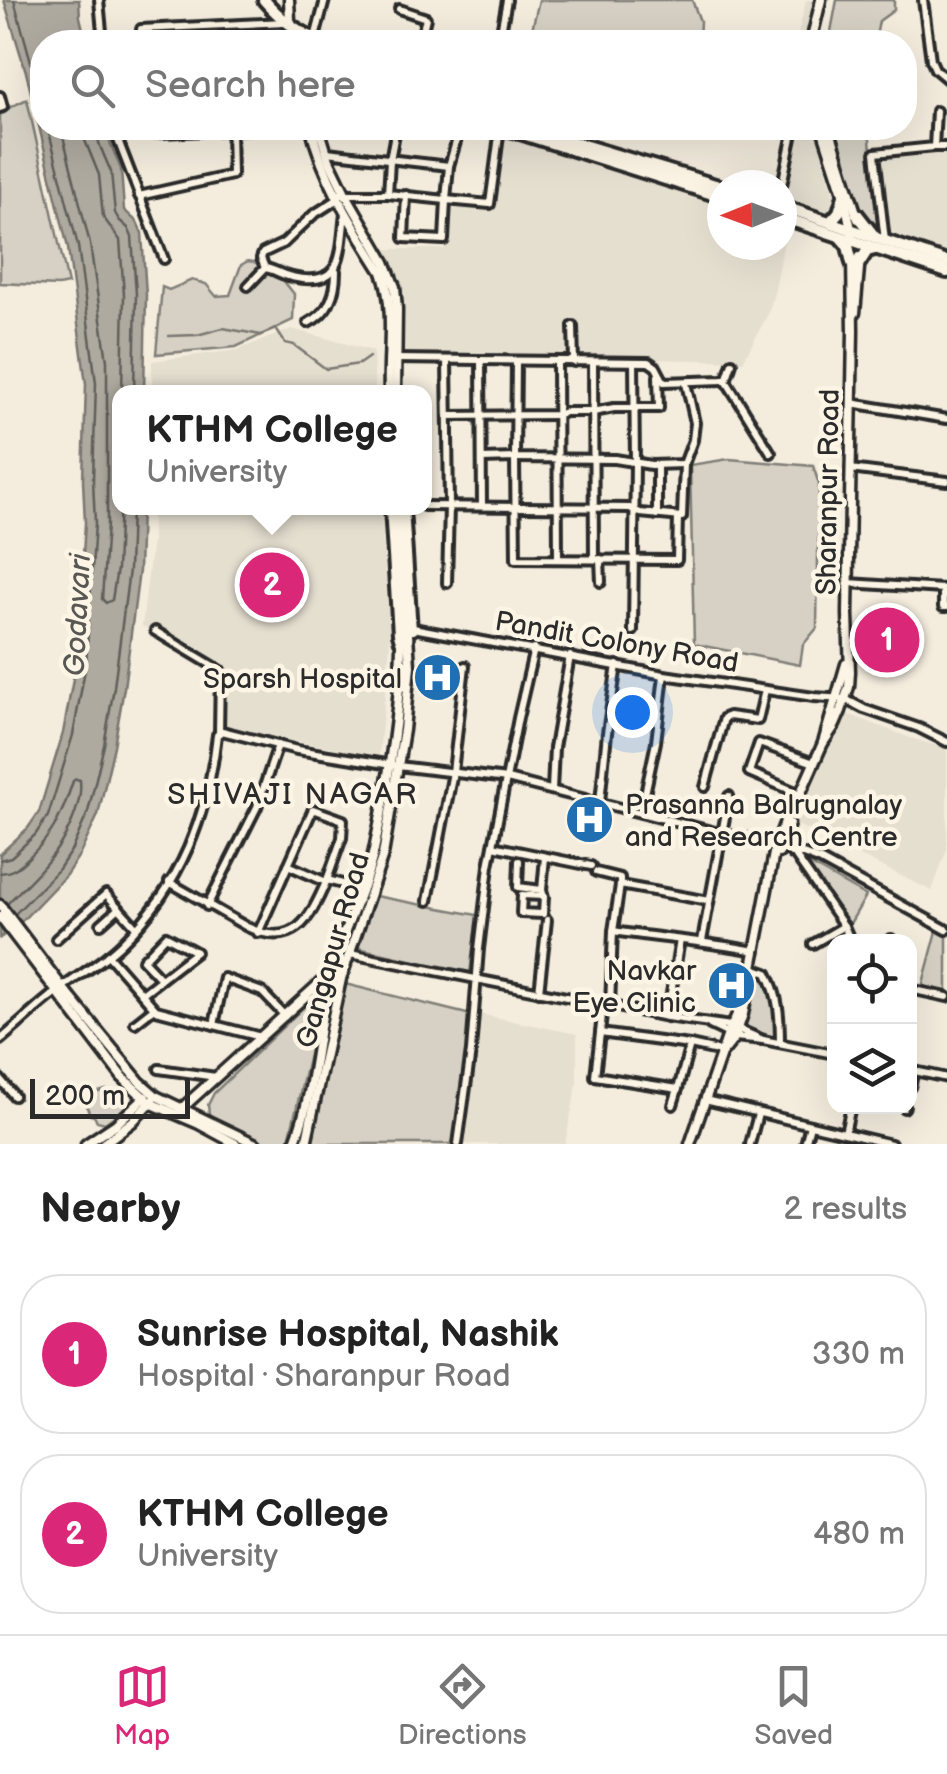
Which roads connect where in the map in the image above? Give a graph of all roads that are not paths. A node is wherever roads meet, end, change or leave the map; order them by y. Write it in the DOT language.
graph roads {
  1 [pos="99,0"];
  2 [pos="264,0"];
  3 [pos="324,0"];
  4 [pos="508,0"];
  5 [pos="823,0"];
  6 [pos="924,0"];
  7 [pos="399,9"];
  8 [pos="285,12"];
  9 [pos="102,30"];
  10 [pos="141,30"];
  11 [pos="314,30"];
  12 [pos="423,30"];
  13 [pos="502,30"];
  14 [pos="817,30"];
  15 [pos="947,79"];
  16 [pos="0,96"];
  17 [pos="0,108"];
  18 [pos="936,112"];
  19 [pos="118,140"];
  20 [pos="232,140"];
  21 [pos="314,140"];
  22 [pos="322,140"];
  23 [pos="394,140"];
  24 [pos="457,140"];
  25 [pos="500,140"];
  26 [pos="540,140"];
  27 [pos="567,140"];
  28 [pos="791,140"];
  29 [pos="829,140"];
  30 [pos="830,140"];
  31 [pos="934,147"];
  32 [pos="947,147"];
  33 [pos="326,152"];
  34 [pos="390,160"];
  35 [pos="450,166"];
  36 [pos="785,170"];
  37 [pos="707,182"];
  38 [pos="707,192"];
  39 [pos="388,194"];
  40 [pos="339,195"];
  41 [pos="406,195"];
  42 [pos="139,196"];
  43 [pos="844,196"];
  44 [pos="446,200"];
  45 [pos="345,212"];
  46 [pos="797,212"];
  47 [pos="857,214"];
  48 [pos="797,220"];
  49 [pos="832,227"];
  50 [pos="857,237"];
  51 [pos="879,243"];
  52 [pos="164,259"];
  53 [pos="947,262"];
  54 [pos="856,263"];
  55 [pos="265,268"];
  56 [pos="336,268"];
  57 [pos="947,272"];
  58 [pos="248,286"];
  59 [pos="308,322"];
  60 [pos="573,326"];
  61 [pos="392,359"];
  62 [pos="447,360"];
  63 [pos="481,361"];
  64 [pos="516,361"];
  65 [pos="557,362"];
  66 [pos="574,362"];
  67 [pos="593,362"];
  68 [pos="634,362"];
  69 [pos="732,363"];
  70 [pos="658,369"];
  71 [pos="725,379"];
  72 [pos="686,383"];
  73 [pos="389,385"];
  74 [pos="395,385"];
  75 [pos="852,403"];
  76 [pos="634,410"];
  77 [pos="593,412"];
  78 [pos="448,416"];
  79 [pos="482,416"];
  80 [pos="516,416"];
  81 [pos="558,416"];
  82 [pos="947,418"];
  83 [pos="771,454"];
  84 [pos="515,458"];
  85 [pos="558,458"];
  86 [pos="594,458"];
  87 [pos="482,459"];
  88 [pos="635,463"];
  89 [pos="684,464"];
  90 [pos="657,465"];
  91 [pos="849,469"];
  92 [pos="947,481"];
  93 [pos="432,506"];
  94 [pos="449,506"];
  95 [pos="482,506"];
  96 [pos="516,506"];
  97 [pos="559,507"];
  98 [pos="594,508"];
  99 [pos="635,510"];
  100 [pos="397,515"];
  101 [pos="398,515"];
  102 [pos="657,515"];
  103 [pos="678,517"];
  104 [pos="558,559"];
  105 [pos="597,560"];
  106 [pos="634,560"];
  107 [pos="601,582"];
  108 [pos="447,583"];
  109 [pos="848,584"];
  110 [pos="945,590"];
  111 [pos="947,607"];
  112 [pos="633,631"];
  113 [pos="155,632"];
  114 [pos="408,632"];
  115 [pos="405,647"];
  116 [pos="534,650"];
  117 [pos="570,656"];
  118 [pos="465,666"];
  119 [pos="617,666"];
  120 [pos="664,674"];
  121 [pos="765,690"];
  122 [pos="840,702"];
  123 [pos="219,732"];
  124 [pos="947,742"];
  125 [pos="278,745"];
  126 [pos="814,763"];
  127 [pos="394,765"];
  128 [pos="454,772"];
  129 [pos="508,779"];
  130 [pos="705,787"];
  131 [pos="552,790"];
  132 [pos="729,796"];
  133 [pos="798,797"];
  134 [pos="600,802"];
  135 [pos="641,813"];
  136 [pos="723,834"];
  137 [pos="494,846"];
  138 [pos="778,847"];
  139 [pos="794,854"];
  140 [pos="540,858"];
  141 [pos="288,864"];
  142 [pos="326,881"];
  143 [pos="169,882"];
  144 [pos="620,885"];
  145 [pos="362,889"];
  146 [pos="542,893"];
  147 [pos="428,900"];
  148 [pos="710,902"];
  149 [pos="0,905"];
  150 [pos="207,906"];
  151 [pos="119,908"];
  152 [pos="0,917"];
  153 [pos="547,920"];
  154 [pos="101,924"];
  155 [pos="844,926"];
  156 [pos="136,927"];
  157 [pos="947,930"];
  158 [pos="614,931"];
  159 [pos="258,932"];
  160 [pos="848,934"];
  161 [pos="56,939"];
  162 [pos="23,940"];
  163 [pos="680,940"];
  164 [pos="702,941"];
  165 [pos="813,944"];
  166 [pos="756,951"];
  167 [pos="350,954"];
  168 [pos="108,955"];
  169 [pos="752,968"];
  170 [pos="331,973"];
  171 [pos="161,979"];
  172 [pos="476,979"];
  173 [pos="59,989"];
  174 [pos="917,991"];
  175 [pos="539,992"];
  176 [pos="142,994"];
  177 [pos="947,997"];
  178 [pos="610,1006"];
  179 [pos="154,1008"];
  180 [pos="602,1015"];
  181 [pos="285,1016"];
  182 [pos="668,1017"];
  183 [pos="135,1024"];
  184 [pos="214,1025"];
  185 [pos="733,1032"];
  186 [pos="600,1033"];
  187 [pos="261,1037"];
  188 [pos="0,1040"];
  189 [pos="780,1043"];
  190 [pos="690,1045"];
  191 [pos="723,1052"];
  192 [pos="827,1053"];
  193 [pos="159,1068"];
  194 [pos="917,1071"];
  195 [pos="216,1077"];
  196 [pos="947,1078"];
  197 [pos="0,1079"];
  198 [pos="678,1089"];
  199 [pos="14,1096"];
  200 [pos="150,1097"];
  201 [pos="704,1100"];
  202 [pos="673,1105"];
  203 [pos="179,1110"];
  204 [pos="758,1114"];
  205 [pos="849,1114"];
  206 [pos="810,1125"];
  207 [pos="845,1132"];
  208 [pos="100,1142"];
  209 [pos="229,1143"];
  210 [pos="86,1144"];
  211 [pos="256,1144"];
  212 [pos="294,1144"];
  213 [pos="306,1144"];
  214 [pos="458,1144"];
  215 [pos="690,1144"];
  216 [pos="750,1144"];
  217 [pos="805,1144"];
  218 [pos="890,1144"];
  1 -- 9 [label="street"];
  2 -- 8 [label="highway"];
  3 -- 11 [label="street"];
  4 -- 13 [label="street"];
  5 -- 14 [label="main road"];
  6 -- 15 [label="street"];
  7 -- 12 [label="street"];
  8 -- 10 [label="street"];
  16 -- 17 [label="street"];
  18 -- 31 [label="street"];
  19 -- 42 [label="street"];
  20 -- 42 [label="street"];
  21 -- 40 [label="main road"];
  22 -- 33 [label="main road"];
  23 -- 34 [label="street"];
  24 -- 35 [label="street"];
  25 -- 44 [label="street"];
  26 -- 38 [label="highway"];
  27 -- 37 [label="highway"];
  28 -- 36 [label="street"];
  29 -- 43 [label="main road"];
  30 -- 47 [label="main road"];
  31 -- 32 [label="street"];
  31 -- 51 [label="street"];
  33 -- 34 [label="street"];
  33 -- 40 [label="main road"];
  34 -- 35 [label="street"];
  34 -- 39 [label="street"];
  35 -- 44 [label="street"];
  39 -- 40 [label="street"];
  39 -- 41 [label="street"];
  40 -- 45 [label="main road"];
  40 -- 55 [label="street"];
  40 -- 61 [label="main road"];
  41 -- 44 [label="street"];
  41 -- 44 [label="street"];
  42 -- 52 [label="street"];
  43 -- 49 [label="highway"];
  43 -- 50 [label="main road"];
  45 -- 56 [label="street"];
  45 -- 61 [label="main road"];
  46 -- 49 [label="highway"];
  47 -- 50 [label="main road"];
  47 -- 51 [label="highway"];
  48 -- 49 [label="highway"];
  49 -- 50 [label="highway"];
  49 -- 54 [label="highway"];
  50 -- 51 [label="highway"];
  50 -- 54 [label="main road, Sharanpur Road"];
  51 -- 53 [label="highway"];
  51 -- 54 [label="highway"];
  51 -- 57 [label="highway"];
  54 -- 75 [label="main road, Sharanpur Road"];
  55 -- 56 [label="street"];
  55 -- 58 [label="street"];
  56 -- 59 [label="street"];
  60 -- 66 [label="street"];
  61 -- 62 [label="street"];
  61 -- 73 [label="main road"];
  61 -- 74 [label="main road"];
  62 -- 63 [label="street"];
  62 -- 78 [label="street"];
  63 -- 64 [label="street"];
  63 -- 79 [label="street"];
  64 -- 65 [label="street"];
  64 -- 80 [label="street"];
  65 -- 66 [label="street"];
  65 -- 81 [label="street"];
  66 -- 67 [label="street"];
  67 -- 68 [label="street"];
  67 -- 77 [label="street"];
  68 -- 70 [label="street"];
  68 -- 76 [label="street"];
  69 -- 71 [label="street"];
  70 -- 72 [label="street"];
  70 -- 76 [label="street"];
  71 -- 72 [label="street"];
  71 -- 83 [label="street"];
  72 -- 89 [label="street"];
  75 -- 82 [label="street"];
  75 -- 91 [label="main road, Sharanpur Road"];
  76 -- 77 [label="street"];
  76 -- 88 [label="street"];
  77 -- 81 [label="street"];
  77 -- 86 [label="street"];
  78 -- 79 [label="street"];
  78 -- 94 [label="street"];
  79 -- 80 [label="street"];
  79 -- 87 [label="street"];
  80 -- 81 [label="street"];
  80 -- 84 [label="street"];
  81 -- 85 [label="street"];
  84 -- 85 [label="street"];
  84 -- 87 [label="street"];
  84 -- 96 [label="street"];
  85 -- 86 [label="street"];
  85 -- 97 [label="street"];
  86 -- 88 [label="street"];
  86 -- 98 [label="street"];
  87 -- 95 [label="street"];
  88 -- 90 [label="street"];
  88 -- 99 [label="street"];
  89 -- 90 [label="street"];
  89 -- 103 [label="street"];
  90 -- 102 [label="street"];
  91 -- 92 [label="street"];
  91 -- 109 [label="main road, Sharanpur Road"];
  93 -- 94 [label="street"];
  94 -- 95 [label="street"];
  94 -- 108 [label="street"];
  95 -- 96 [label="street"];
  96 -- 97 [label="street"];
  96 -- 104 [label="street"];
  97 -- 98 [label="street"];
  97 -- 104 [label="street"];
  98 -- 99 [label="street"];
  98 -- 105 [label="street"];
  99 -- 102 [label="street"];
  99 -- 106 [label="street"];
  100 -- 115 [label="street"];
  101 -- 114 [label="main road, Gangapur Road"];
  102 -- 103 [label="street"];
  103 -- 106 [label="street"];
  104 -- 105 [label="street"];
  105 -- 106 [label="street"];
  105 -- 107 [label="street"];
  106 -- 112 [label="street"];
  109 -- 110 [label="street"];
  109 -- 122 [label="main road, Sharanpur Road"];
  110 -- 111 [label="street"];
  113 -- 123 [label="street"];
  114 -- 115 [label="main road, Gangapur Road"];
  114 -- 116 [label="street, Pandit Colony Road"];
  115 -- 127 [label="main road, Gangapur Road"];
  116 -- 117 [label="street, Pandit Colony Road"];
  116 -- 129 [label="street"];
  117 -- 119 [label="street, Pandit Colony Road"];
  117 -- 131 [label="street"];
  118 -- 128 [label="street"];
  119 -- 120 [label="street, Pandit Colony Road"];
  119 -- 134 [label="street"];
  120 -- 121 [label="street, Pandit Colony Road"];
  120 -- 135 [label="street"];
  121 -- 122 [label="street, Pandit Colony Road"];
  121 -- 130 [label="street"];
  122 -- 124 [label="street, Pandit Colony Road"];
  122 -- 126 [label="main road"];
  123 -- 125 [label="street"];
  123 -- 143 [label="street"];
  125 -- 127 [label="street"];
  125 -- 150 [label="street"];
  126 -- 133 [label="main road"];
  126 -- 133 [label="street"];
  127 -- 128 [label="street"];
  127 -- 145 [label="main road, Gangapur Road"];
  127 -- 167 [label="main road, Gangapur Road"];
  128 -- 129 [label="street"];
  128 -- 147 [label="street"];
  129 -- 131 [label="street"];
  129 -- 137 [label="street"];
  131 -- 134 [label="street"];
  132 -- 136 [label="street"];
  133 -- 138 [label="main road"];
  134 -- 135 [label="street"];
  135 -- 136 [label="street"];
  136 -- 138 [label="street"];
  136 -- 148 [label="street"];
  137 -- 140 [label="street"];
  137 -- 172 [label="street"];
  138 -- 139 [label="street"];
  138 -- 166 [label="main road"];
  139 -- 155 [label="street"];
  139 -- 157 [label="street"];
  140 -- 144 [label="street"];
  140 -- 146 [label="street"];
  140 -- 146 [label="street"];
  141 -- 142 [label="street"];
  141 -- 142 [label="street"];
  141 -- 159 [label="street"];
  142 -- 145 [label="street"];
  142 -- 159 [label="street"];
  143 -- 150 [label="street"];
  143 -- 156 [label="street"];
  144 -- 148 [label="street"];
  144 -- 158 [label="street"];
  145 -- 170 [label="main road, Gangapur Road"];
  146 -- 146 [label="street"];
  148 -- 164 [label="street"];
  149 -- 162 [label="main road"];
  150 -- 159 [label="street"];
  151 -- 154 [label="street"];
  151 -- 156 [label="street"];
  151 -- 161 [label="street"];
  152 -- 162 [label="main road"];
  153 -- 175 [label="street"];
  155 -- 160 [label="street"];
  155 -- 165 [label="street"];
  156 -- 168 [label="street"];
  158 -- 163 [label="street"];
  158 -- 178 [label="street"];
  162 -- 173 [label="main road"];
  163 -- 164 [label="street"];
  163 -- 182 [label="street"];
  164 -- 166 [label="street"];
  166 -- 169 [label="main road"];
  167 -- 172 [label="street"];
  167 -- 213 [label="main road, Gangapur Road"];
  168 -- 173 [label="street"];
  168 -- 176 [label="street"];
  169 -- 185 [label="main road"];
  169 -- 189 [label="street"];
  170 -- 181 [label="main road"];
  170 -- 212 [label="main road, Gangapur Road"];
  171 -- 171 [label="street"];
  171 -- 176 [label="street"];
  172 -- 175 [label="street"];
  172 -- 214 [label="street"];
  173 -- 188 [label="street"];
  173 -- 200 [label="main road"];
  174 -- 177 [label="street"];
  175 -- 178 [label="street"];
  176 -- 179 [label="street"];
  178 -- 182 [label="street"];
  179 -- 183 [label="street"];
  179 -- 184 [label="street"];
  180 -- 186 [label="street"];
  181 -- 184 [label="street"];
  181 -- 187 [label="main road"];
  182 -- 185 [label="street"];
  184 -- 187 [label="street"];
  185 -- 189 [label="street"];
  185 -- 191 [label="main road"];
  186 -- 190 [label="street"];
  186 -- 198 [label="street"];
  187 -- 195 [label="main road"];
  189 -- 192 [label="street"];
  190 -- 191 [label="street"];
  190 -- 198 [label="street"];
  191 -- 201 [label="main road"];
  193 -- 195 [label="street"];
  194 -- 196 [label="street"];
  195 -- 203 [label="main road"];
  197 -- 199 [label="street"];
  198 -- 202 [label="street"];
  200 -- 203 [label="main road"];
  200 -- 208 [label="main road"];
  201 -- 204 [label="street"];
  201 -- 215 [label="main road"];
  203 -- 209 [label="main road"];
  203 -- 211 [label="main road"];
  204 -- 206 [label="street"];
  204 -- 216 [label="street"];
  205 -- 207 [label="street"];
  206 -- 207 [label="street"];
  206 -- 217 [label="street"];
  207 -- 218 [label="street"];
  208 -- 210 [label="main road"];
}
